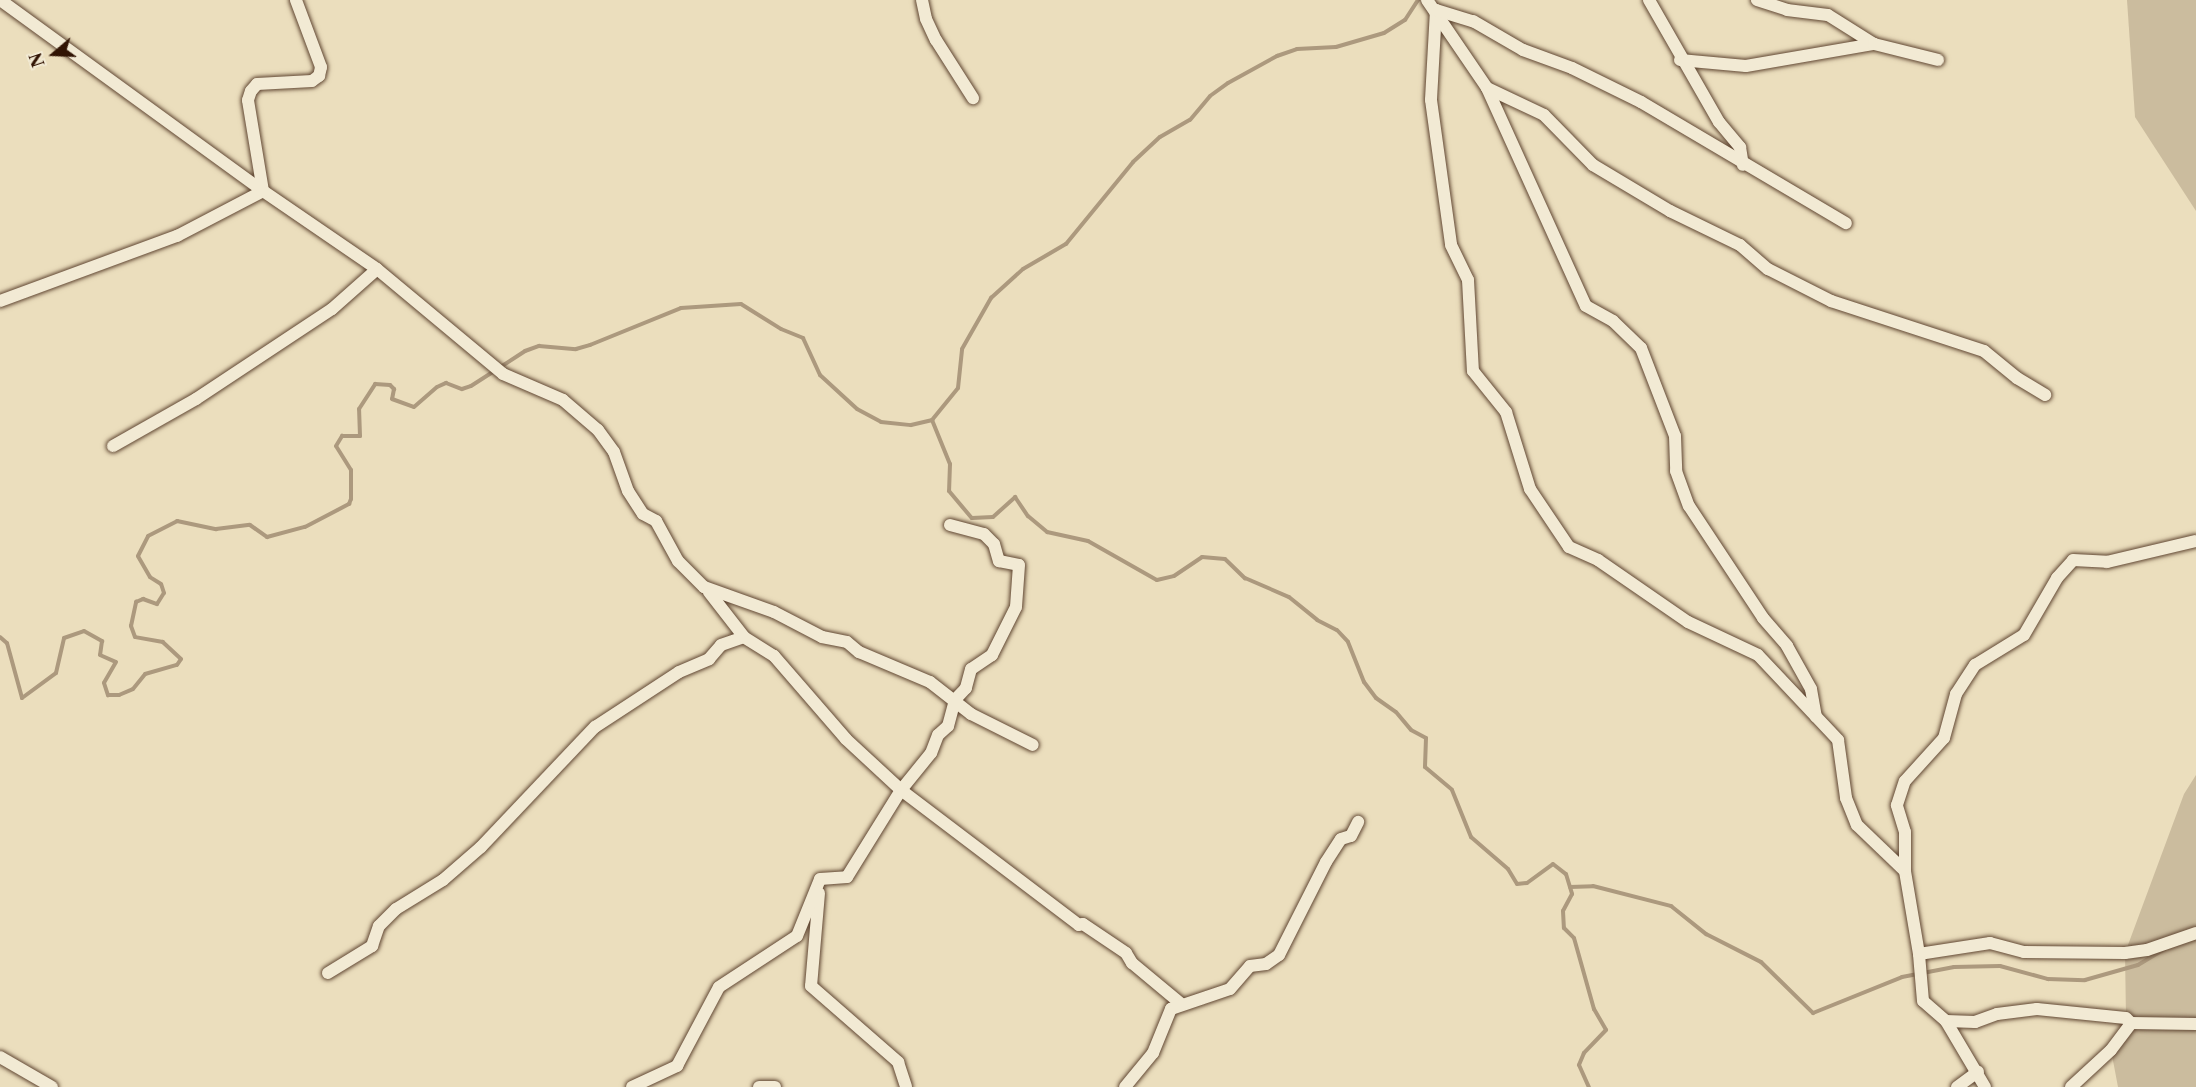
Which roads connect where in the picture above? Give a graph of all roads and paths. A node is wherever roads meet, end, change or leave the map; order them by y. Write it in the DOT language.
graph roads {
  1 [pos="0,0"];
  2 [pos="296,0"];
  3 [pos="922,0"];
  4 [pos="1427,0"];
  5 [pos="1649,0"];
  6 [pos="1757,0"];
  7 [pos="1436,10"];
  8 [pos="1874,44"];
  9 [pos="1680,60"];
  10 [pos="1938,60"];
  11 [pos="1487,88"];
  12 [pos="973,98"];
  13 [pos="1743,165"];
  14 [pos="263,191"];
  15 [pos="1846,224"];
  16 [pos="377,269"];
  17 [pos="0,301"];
  18 [pos="2045,395"];
  19 [pos="113,446"];
  20 [pos="950,525"];
  21 [pos="2196,541"];
  22 [pos="704,587"];
  23 [pos="744,637"];
  24 [pos="955,700"];
  25 [pos="1816,718"];
  26 [pos="1033,745"];
  27 [pos="901,790"];
  28 [pos="1359,822"];
  29 [pos="1905,871"];
  30 [pos="820,879"];
  31 [pos="2196,933"];
  32 [pos="1919,954"];
  33 [pos="328,973"];
  34 [pos="1180,1003"];
  35 [pos="1946,1021"];
  36 [pos="2131,1023"];
  37 [pos="2196,1024"];
  38 [pos="0,1057"];
  39 [pos="1978,1072"];
  40 [pos="52,1087"];
  41 [pos="632,1087"];
  42 [pos="759,1087"];
  43 [pos="775,1087"];
  44 [pos="906,1087"];
  45 [pos="1125,1087"];
  46 [pos="1958,1087"];
  47 [pos="1985,1087"];
  48 [pos="2071,1087"];
  1 -- 14 [label="street"];
  2 -- 14 [label="street"];
  3 -- 12 [label="street"];
  4 -- 7 [label="street"];
  5 -- 9 [label="street"];
  6 -- 8 [label="street"];
  7 -- 11 [label="street"];
  7 -- 13 [label="street"];
  7 -- 25 [label="street"];
  8 -- 9 [label="street"];
  8 -- 10 [label="street"];
  9 -- 13 [label="street"];
  11 -- 18 [label="street"];
  11 -- 25 [label="street"];
  13 -- 15 [label="street"];
  14 -- 16 [label="street"];
  14 -- 17 [label="street"];
  16 -- 19 [label="street"];
  16 -- 22 [label="street"];
  20 -- 24 [label="street"];
  21 -- 29 [label="street"];
  22 -- 23 [label="street"];
  22 -- 24 [label="street"];
  23 -- 27 [label="street"];
  23 -- 33 [label="street"];
  24 -- 26 [label="street"];
  24 -- 27 [label="street"];
  25 -- 29 [label="street"];
  27 -- 30 [label="street"];
  27 -- 34 [label="street"];
  28 -- 34 [label="street"];
  29 -- 32 [label="street"];
  30 -- 41 [label="street"];
  30 -- 44 [label="street"];
  31 -- 32 [label="street"];
  32 -- 35 [label="street"];
  34 -- 45 [label="street"];
  35 -- 36 [label="street"];
  35 -- 39 [label="street"];
  36 -- 37 [label="street"];
  36 -- 48 [label="street"];
  38 -- 40 [label="street"];
  39 -- 46 [label="street"];
  39 -- 47 [label="street"];
  42 -- 43 [label="street"];
}
